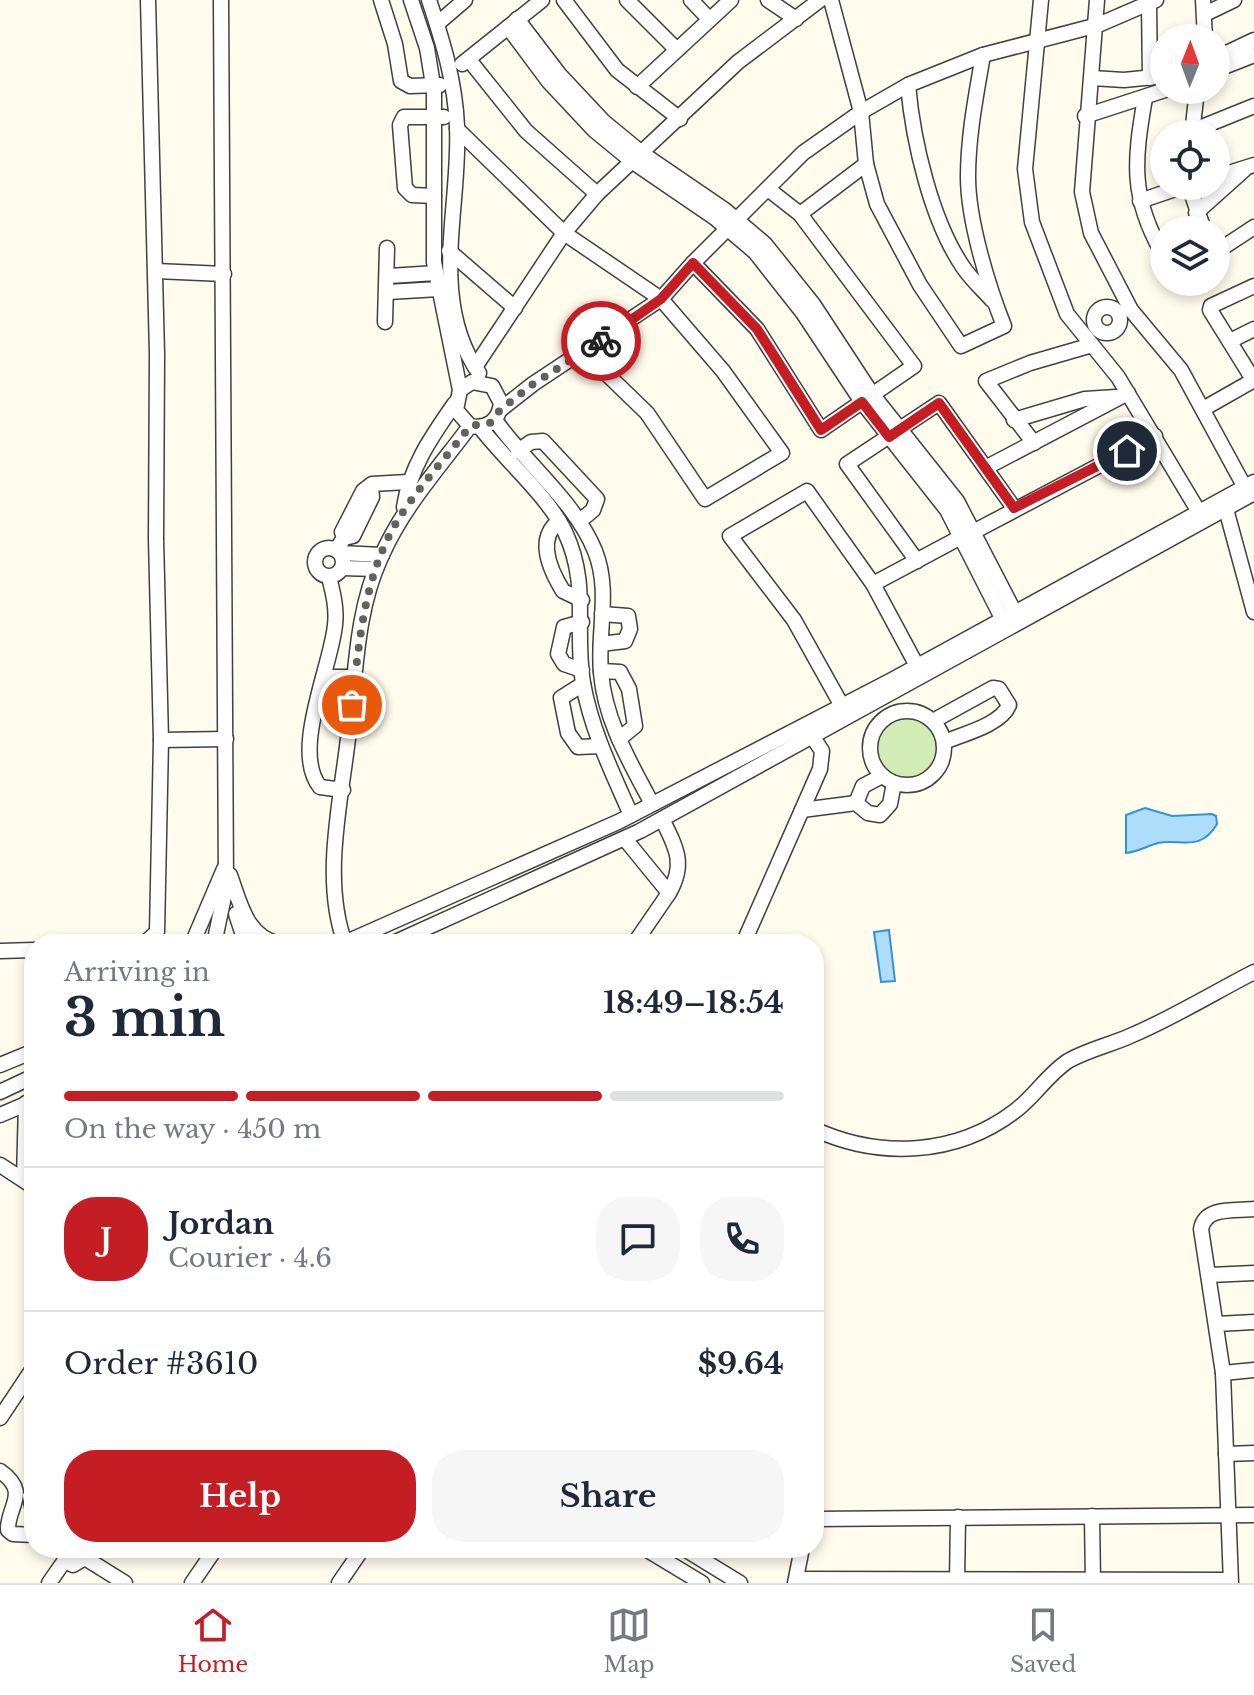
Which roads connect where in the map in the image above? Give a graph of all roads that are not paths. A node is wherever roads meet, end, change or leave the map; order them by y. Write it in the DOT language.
graph roads {
  1 [pos="148,0"];
  2 [pos="221,0"];
  3 [pos="381,0"];
  4 [pos="411,0"];
  5 [pos="429,0"];
  6 [pos="465,0"];
  7 [pos="542,0"];
  8 [pos="564,0"];
  9 [pos="627,0"];
  10 [pos="691,0"];
  11 [pos="731,0"];
  12 [pos="768,0"];
  13 [pos="820,0"];
  14 [pos="831,0"];
  15 [pos="1041,0"];
  16 [pos="1097,0"];
  17 [pos="1234,0"];
  18 [pos="1153,2"];
  19 [pos="1204,7"];
  20 [pos="709,19"];
  21 [pos="796,19"];
  22 [pos="512,23"];
  23 [pos="437,24"];
  24 [pos="1154,24"];
  25 [pos="1098,25"];
  26 [pos="1254,40"];
  27 [pos="1038,41"];
  28 [pos="676,49"];
  29 [pos="1230,51"];
  30 [pos="983,55"];
  31 [pos="1254,55"];
  32 [pos="470,61"];
  33 [pos="1230,64"];
  34 [pos="451,77"];
  35 [pos="1150,77"];
  36 [pos="1092,78"];
  37 [pos="908,85"];
  38 [pos="433,86"];
  39 [pos="637,87"];
  40 [pos="1150,96"];
  41 [pos="1145,98"];
  42 [pos="1254,106"];
  43 [pos="861,112"];
  44 [pos="1085,116"];
  45 [pos="436,117"];
  46 [pos="680,119"];
  47 [pos="1222,120"];
  48 [pos="457,123"];
  49 [pos="638,158"];
  50 [pos="866,164"];
  51 [pos="1249,167"];
  52 [pos="454,187"];
  53 [pos="768,189"];
  54 [pos="434,192"];
  55 [pos="597,194"];
  56 [pos="1150,198"];
  57 [pos="1192,200"];
  58 [pos="1140,201"];
  59 [pos="1196,213"];
  60 [pos="800,214"];
  61 [pos="1197,216"];
  62 [pos="732,224"];
  63 [pos="1150,224"];
  64 [pos="1254,227"];
  65 [pos="564,233"];
  66 [pos="1230,242"];
  67 [pos="387,248"];
  68 [pos="449,251"];
  69 [pos="693,263"];
  70 [pos="156,271"];
  71 [pos="224,274"];
  72 [pos="441,282"];
  73 [pos="388,284"];
  74 [pos="1254,286"];
  75 [pos="661,299"];
  76 [pos="995,303"];
  77 [pos="515,308"];
  78 [pos="1125,313"];
  79 [pos="385,322"];
  80 [pos="1254,329"];
  81 [pos="1091,336"];
  82 [pos="1230,341"];
  83 [pos="584,352"];
  84 [pos="475,367"];
  85 [pos="1254,380"];
  86 [pos="486,383"];
  87 [pos="1124,395"];
  88 [pos="458,396"];
  89 [pos="867,398"];
  90 [pos="1203,409"];
  91 [pos="497,415"];
  92 [pos="1014,420"];
  93 [pos="475,426"];
  94 [pos="894,433"];
  95 [pos="1155,436"];
  96 [pos="1034,443"];
  97 [pos="518,451"];
  98 [pos="987,467"];
  99 [pos="408,482"];
  100 [pos="1251,490"];
  101 [pos="1014,508"];
  102 [pos="1226,509"];
  103 [pos="403,511"];
  104 [pos="1199,512"];
  105 [pos="581,520"];
  106 [pos="559,521"];
  107 [pos="968,534"];
  108 [pos="596,553"];
  109 [pos="338,557"];
  110 [pos="576,560"];
  111 [pos="917,561"];
  112 [pos="379,562"];
  113 [pos="873,584"];
  114 [pos="582,600"];
  115 [pos="1254,612"];
  116 [pos="602,614"];
  117 [pos="1009,617"];
  118 [pos="582,622"];
  119 [pos="601,644"];
  120 [pos="917,666"];
  121 [pos="601,671"];
  122 [pos="325,677"];
  123 [pos="355,677"];
  124 [pos="582,677"];
  125 [pos="895,690"];
  126 [pos="842,706"];
  127 [pos="864,708"];
  128 [pos="907,711"];
  129 [pos="933,721"];
  130 [pos="876,728"];
  131 [pos="812,736"];
  132 [pos="226,739"];
  133 [pos="619,739"];
  134 [pos="161,740"];
  135 [pos="944,742"];
  136 [pos="601,746"];
  137 [pos="639,777"];
  138 [pos="888,780"];
  139 [pos="618,787"];
  140 [pos="343,790"];
  141 [pos="856,803"];
  142 [pos="652,804"];
  143 [pos="802,810"];
  144 [pos="631,815"];
  145 [pos="662,819"];
  146 [pos="625,839"];
  147 [pos="226,865"];
  148 [pos="226,887"];
  149 [pos="669,893"];
  150 [pos="156,934"];
  151 [pos="196,934"];
  152 [pos="216,934"];
  153 [pos="242,934"];
  154 [pos="259,934"];
  155 [pos="342,934"];
  156 [pos="364,934"];
  157 [pos="413,934"];
  158 [pos="641,934"];
  159 [pos="747,934"];
  160 [pos="24,950"];
  161 [pos="0,951"];
  162 [pos="1254,972"];
  163 [pos="24,1055"];
  164 [pos="0,1065"];
  165 [pos="24,1081"];
  166 [pos="0,1092"];
  167 [pos="24,1105"];
  168 [pos="0,1115"];
  169 [pos="824,1134"];
  170 [pos="0,1165"];
  171 [pos="24,1181"];
  172 [pos="1254,1209"];
  173 [pos="1254,1273"];
  174 [pos="1210,1275"];
  175 [pos="1254,1322"];
  176 [pos="1217,1324"];
  177 [pos="1254,1370"];
  178 [pos="1223,1373"];
  179 [pos="24,1382"];
  180 [pos="0,1418"];
  181 [pos="1254,1453"];
  182 [pos="1226,1454"];
  183 [pos="0,1471"];
  184 [pos="24,1494"];
  185 [pos="24,1501"];
  186 [pos="1227,1515"];
  187 [pos="1254,1515"];
  188 [pos="1092,1516"];
  189 [pos="958,1517"];
  190 [pos="824,1519"];
  191 [pos="24,1535"];
  192 [pos="62,1558"];
  193 [pos="91,1558"];
  194 [pos="209,1558"];
  195 [pos="356,1558"];
  196 [pos="661,1558"];
  197 [pos="699,1558"];
  198 [pos="800,1558"];
  199 [pos="796,1581"];
  200 [pos="957,1581"];
  201 [pos="1093,1581"];
  202 [pos="1229,1582"];
  203 [pos="49,1583"];
  204 [pos="125,1583"];
  205 [pos="192,1583"];
  206 [pos="339,1583"];
  207 [pos="702,1583"];
  208 [pos="740,1583"];
  1 -- 70 [label="street"];
  2 -- 71 [label="street"];
  3 -- 38 [label="street"];
  4 -- 38 [label="street"];
  5 -- 23 [label="street"];
  6 -- 23 [label="street"];
  7 -- 22 [label="street"];
  8 -- 39 [label="street"];
  9 -- 28 [label="street"];
  10 -- 20 [label="street"];
  11 -- 20 [label="street"];
  12 -- 21 [label="street"];
  13 -- 21 [label="street"];
  14 -- 43 [label="street"];
  15 -- 27 [label="street"];
  16 -- 25 [label="street"];
  17 -- 19 [label="street"];
  18 -- 24 [label="street"];
  18 -- 25 [label="street"];
  20 -- 28 [label="street"];
  21 -- 46 [label="street"];
  22 -- 32 [label="street"];
  22 -- 49 [label="street"];
  23 -- 34 [label="street"];
  25 -- 27 [label="street"];
  25 -- 36 [label="street"];
  26 -- 29 [label="street"];
  27 -- 30 [label="street"];
  27 -- 81 [label="street"];
  28 -- 39 [label="street"];
  30 -- 37 [label="street"];
  30 -- 76 [label="street"];
  31 -- 33 [label="street"];
  32 -- 34 [label="street"];
  32 -- 55 [label="street"];
  34 -- 38 [label="street"];
  34 -- 48 [label="street"];
  35 -- 36 [label="street"];
  36 -- 44 [label="street"];
  37 -- 43 [label="street"];
  37 -- 76 [label="street"];
  38 -- 45 [label="street"];
  39 -- 46 [label="street"];
  40 -- 41 [label="street"];
  41 -- 44 [label="street"];
  41 -- 58 [label="street"];
  42 -- 47 [label="street"];
  43 -- 50 [label="street"];
  43 -- 53 [label="street"];
  44 -- 78 [label="street"];
  45 -- 48 [label="street"];
  45 -- 54 [label="street"];
  45 -- 54 [label="street"];
  46 -- 49 [label="street"];
  48 -- 52 [label="street"];
  48 -- 65 [label="street"];
  49 -- 55 [label="street"];
  49 -- 62 [label="street"];
  50 -- 60 [label="street"];
  50 -- 76 [label="street"];
  51 -- 59 [label="street"];
  52 -- 54 [label="street"];
  52 -- 68 [label="street"];
  53 -- 60 [label="street"];
  53 -- 62 [label="street"];
  54 -- 72 [label="street"];
  55 -- 65 [label="street"];
  56 -- 58 [label="street"];
  57 -- 59 [label="street"];
  58 -- 63 [label="street"];
  59 -- 61 [label="street"];
  60 -- 89 [label="street"];
  62 -- 69 [label="street"];
  62 -- 89 [label="street"];
  64 -- 66 [label="street"];
  65 -- 75 [label="street"];
  65 -- 77 [label="street"];
  67 -- 73 [label="street"];
  68 -- 72 [label="street"];
  68 -- 77 [label="street"];
  69 -- 75 [label="street"];
  69 -- 89 [label="street"];
  70 -- 71 [label="street"];
  70 -- 134 [label="street"];
  71 -- 132 [label="street"];
  72 -- 73 [label="street"];
  72 -- 84 [label="street"];
  72 -- 88 [label="street"];
  73 -- 79 [label="street"];
  74 -- 82 [label="street"];
  75 -- 83 [label="street"];
  75 -- 83 [label="street"];
  77 -- 84 [label="street"];
  78 -- 81 [label="street"];
  78 -- 90 [label="street"];
  80 -- 82 [label="street"];
  81 -- 87 [label="street"];
  81 -- 92 [label="street"];
  82 -- 85 [label="street"];
  83 -- 91 [label="street"];
  84 -- 86 [label="street"];
  85 -- 90 [label="street"];
  86 -- 88 [label="street"];
  86 -- 91 [label="street"];
  87 -- 92 [label="street"];
  87 -- 95 [label="street"];
  87 -- 96 [label="street"];
  88 -- 93 [label="street"];
  88 -- 99 [label="street"];
  89 -- 94 [label="street"];
  90 -- 100 [label="street"];
  91 -- 93 [label="street"];
  91 -- 97 [label="street"];
  92 -- 96 [label="street"];
  93 -- 103 [label="street"];
  93 -- 106 [label="street"];
  94 -- 98 [label="street"];
  94 -- 107 [label="street"];
  94 -- 111 [label="street"];
  95 -- 101 [label="street"];
  95 -- 104 [label="street"];
  96 -- 98 [label="street"];
  97 -- 105 [label="street"];
  97 -- 105 [label="street"];
  98 -- 101 [label="street"];
  99 -- 103 [label="street"];
  99 -- 109 [label="street"];
  100 -- 102 [label="street"];
  100 -- 104 [label="street"];
  101 -- 107 [label="street"];
  102 -- 115 [label="street"];
  102 -- 125 [label="street"];
  103 -- 112 [label="street"];
  104 -- 117 [label="street"];
  105 -- 108 [label="street"];
  106 -- 110 [label="street"];
  106 -- 114 [label="street"];
  107 -- 111 [label="street"];
  107 -- 117 [label="street"];
  108 -- 110 [label="street"];
  108 -- 116 [label="street"];
  109 -- 112 [label="street"];
  109 -- 122 [label="street"];
  110 -- 114 [label="street"];
  111 -- 113 [label="street"];
  112 -- 123 [label="street"];
  113 -- 120 [label="street"];
  113 -- 126 [label="street"];
  114 -- 118 [label="street"];
  116 -- 119 [label="street"];
  116 -- 119 [label="street"];
  117 -- 120 [label="street"];
  118 -- 124 [label="street"];
  118 -- 124 [label="street"];
  119 -- 121 [label="street"];
  120 -- 126 [label="street"];
  121 -- 133 [label="street"];
  121 -- 133 [label="street"];
  122 -- 123 [label="street"];
  122 -- 140 [label="street"];
  123 -- 140 [label="street"];
  124 -- 136 [label="street"];
  124 -- 136 [label="street"];
  125 -- 127 [label="street"];
  125 -- 128 [label="street"];
  126 -- 142 [label="street"];
  127 -- 130 [label="street"];
  127 -- 131 [label="street"];
  128 -- 129 [label="street"];
  128 -- 130 [label="street"];
  129 -- 135 [label="street"];
  129 -- 135 [label="street"];
  130 -- 138 [label="street"];
  131 -- 143 [label="street"];
  131 -- 145 [label="street"];
  132 -- 134 [label="street"];
  132 -- 147 [label="street"];
  133 -- 137 [label="street"];
  134 -- 150 [label="street"];
  135 -- 138 [label="street"];
  136 -- 139 [label="street"];
  137 -- 139 [label="street"];
  137 -- 142 [label="street"];
  138 -- 141 [label="street"];
  138 -- 141 [label="street"];
  139 -- 144 [label="street"];
  140 -- 155 [label="street"];
  141 -- 143 [label="street"];
  142 -- 144 [label="street"];
  143 -- 159 [label="street"];
  144 -- 156 [label="street"];
  145 -- 146 [label="street"];
  145 -- 149 [label="street"];
  146 -- 149 [label="street"];
  146 -- 157 [label="street"];
  147 -- 148 [label="street"];
  147 -- 151 [label="street"];
  147 -- 154 [label="street"];
  148 -- 152 [label="street"];
  148 -- 153 [label="street"];
  149 -- 158 [label="street"];
  160 -- 161 [label="street"];
  162 -- 169 [label="street"];
  163 -- 164 [label="street"];
  165 -- 166 [label="street"];
  167 -- 168 [label="street"];
  170 -- 171 [label="street"];
  172 -- 174 [label="street"];
  173 -- 174 [label="street"];
  174 -- 176 [label="street"];
  175 -- 176 [label="street"];
  176 -- 178 [label="street"];
  177 -- 178 [label="street"];
  178 -- 182 [label="street"];
  179 -- 180 [label="street"];
  181 -- 182 [label="street"];
  182 -- 186 [label="street"];
  183 -- 184 [label="street"];
  185 -- 191 [label="street"];
  186 -- 187 [label="street"];
  186 -- 188 [label="street"];
  186 -- 202 [label="street"];
  188 -- 189 [label="street"];
  188 -- 201 [label="street"];
  189 -- 190 [label="street"];
  189 -- 200 [label="street"];
  192 -- 203 [label="street"];
  193 -- 204 [label="street"];
  194 -- 205 [label="street"];
  195 -- 206 [label="street"];
  196 -- 207 [label="street"];
  197 -- 208 [label="street"];
  198 -- 199 [label="street"];
  199 -- 200 [label="street"];
  200 -- 201 [label="street"];
  201 -- 202 [label="street"];
}
